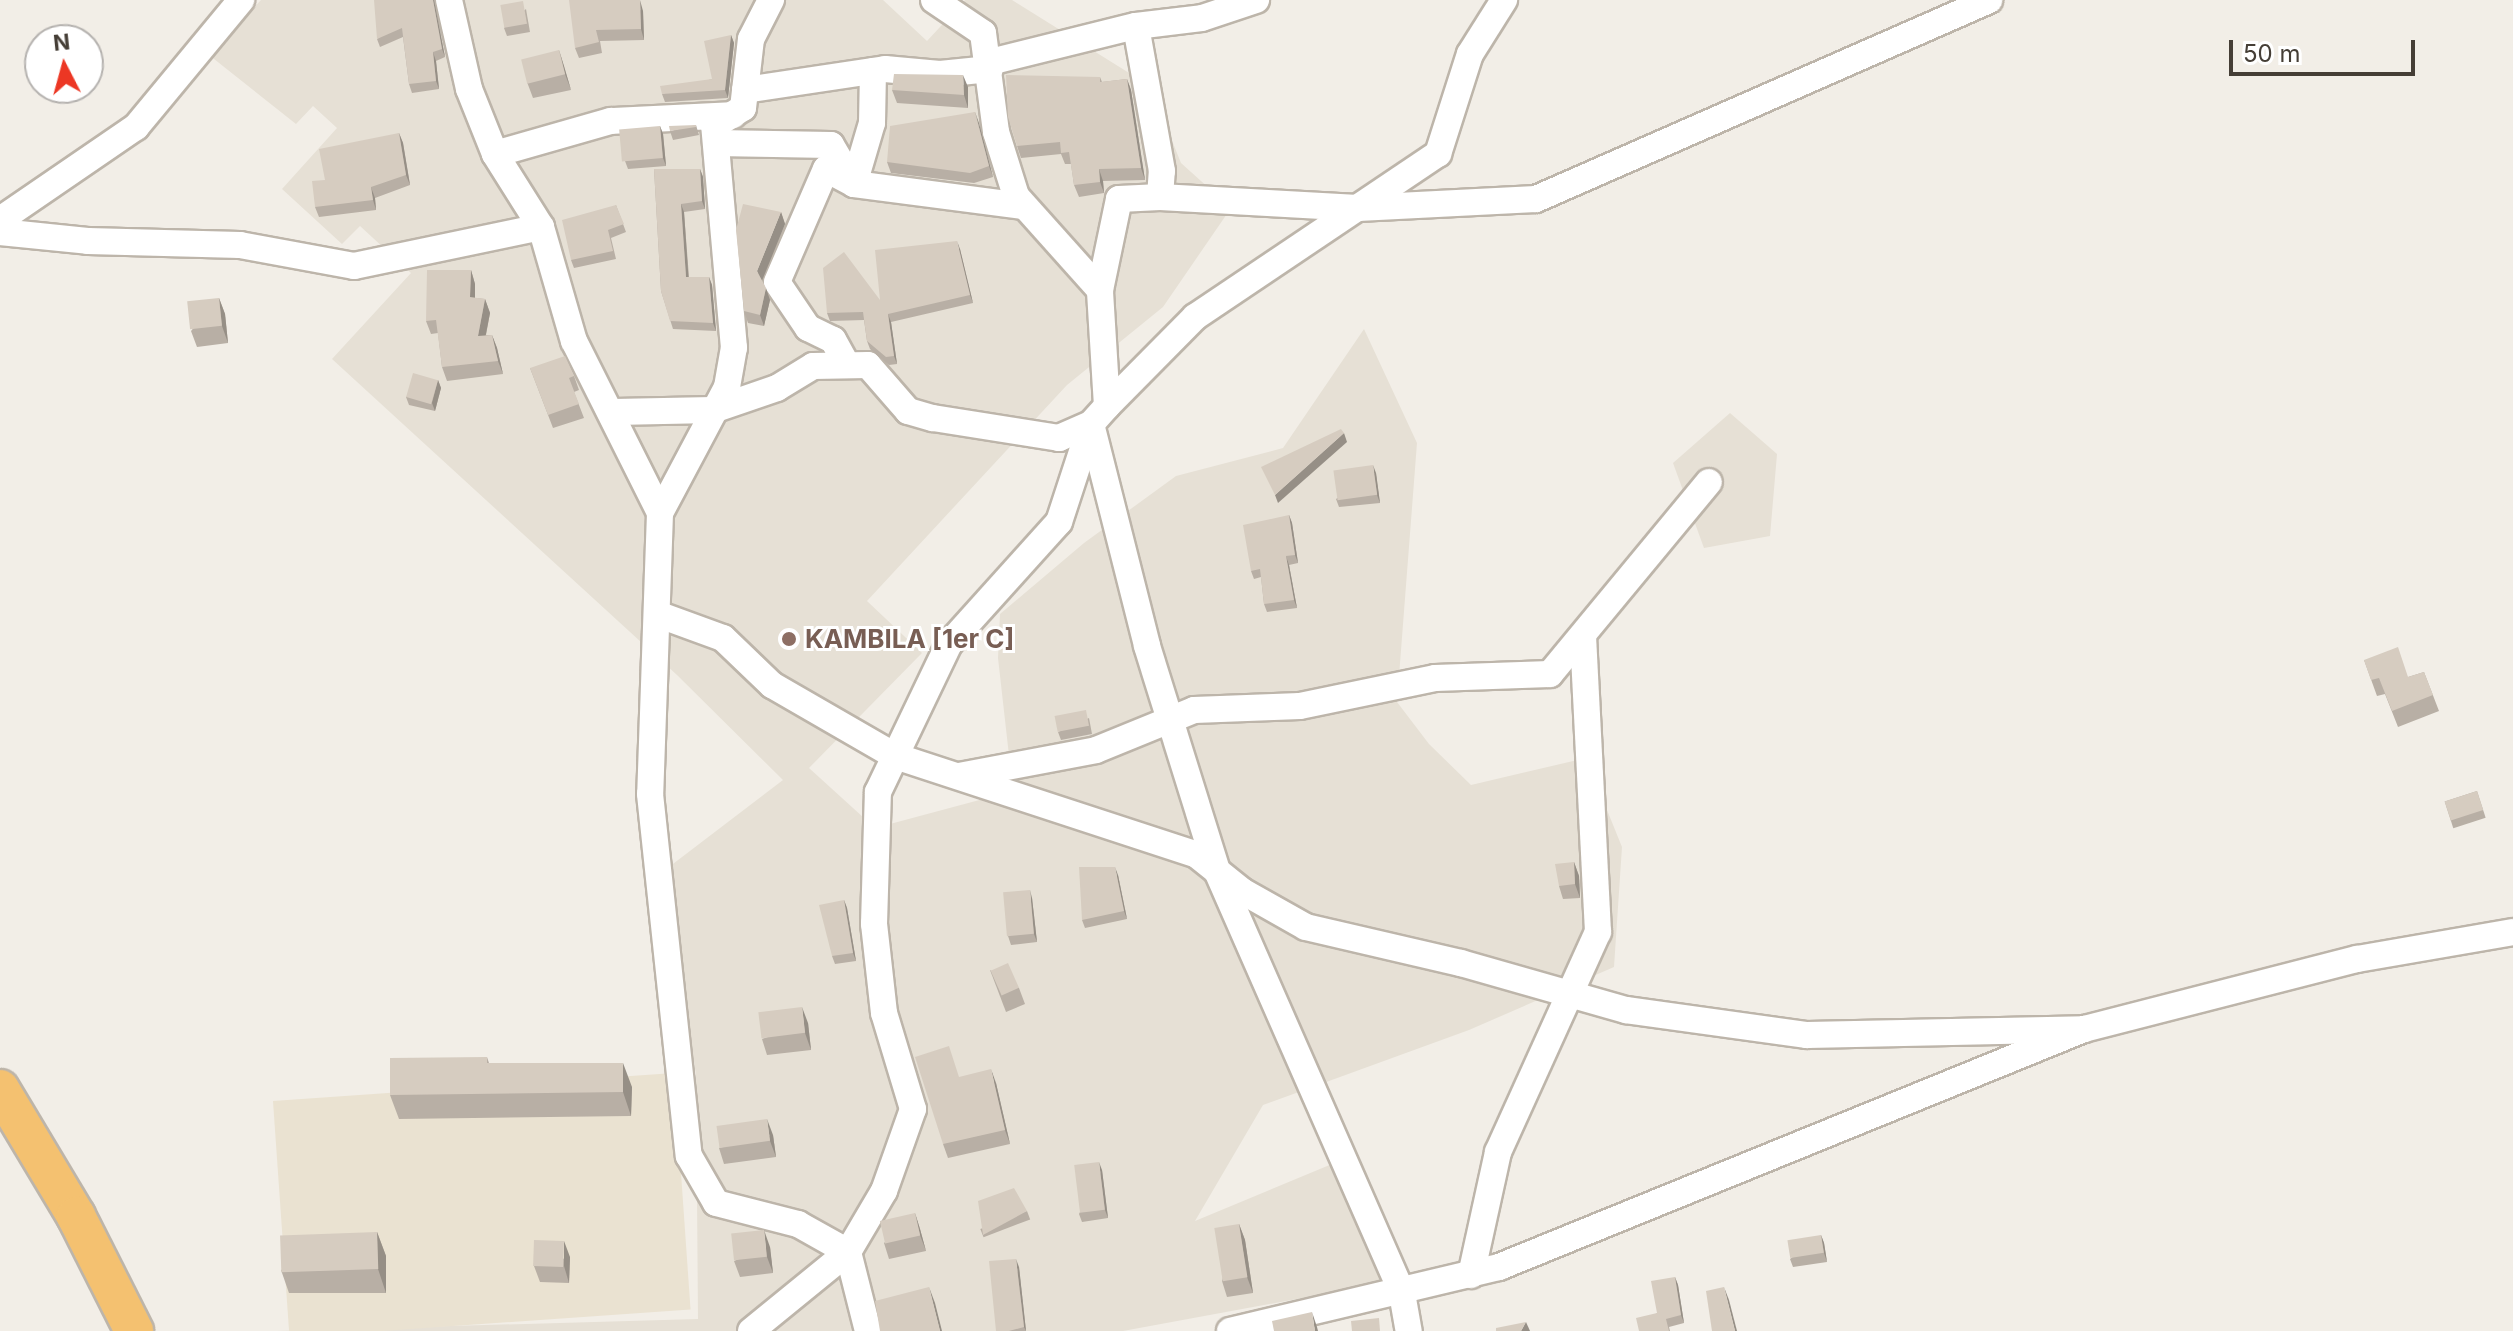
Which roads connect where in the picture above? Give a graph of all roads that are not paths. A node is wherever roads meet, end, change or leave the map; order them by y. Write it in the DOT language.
graph roads {
  1 [pos="241,0"];
  2 [pos="449,0"];
  3 [pos="771,0"];
  4 [pos="934,0"];
  5 [pos="1256,0"];
  6 [pos="1504,0"];
  7 [pos="1989,0"];
  8 [pos="1136,26"];
  9 [pos="990,65"];
  10 [pos="873,71"];
  11 [pos="745,90"];
  12 [pos="733,115"];
  13 [pos="716,143"];
  14 [pos="495,154"];
  15 [pos="854,184"];
  16 [pos="0,197"];
  17 [pos="1160,197"];
  18 [pos="28,206"];
  19 [pos="1024,206"];
  20 [pos="1358,208"];
  21 [pos="0,220"];
  22 [pos="541,227"];
  23 [pos="0,232"];
  24 [pos="69,238"];
  25 [pos="1100,290"];
  26 [pos="847,365"];
  27 [pos="713,410"];
  28 [pos="614,412"];
  29 [pos="1099,415"];
  30 [pos="1709,482"];
  31 [pos="660,513"];
  32 [pos="657,614"];
  33 [pos="1583,637"];
  34 [pos="1170,720"];
  35 [pos="895,756"];
  36 [pos="956,777"];
  37 [pos="1217,871"];
  38 [pos="2513,932"];
  39 [pos="1571,995"];
  40 [pos="2084,1029"];
  41 [pos="0,1089"];
  42 [pos="848,1252"];
  43 [pos="1471,1275"];
  44 [pos="1402,1293"];
  45 [pos="134,1331"];
  46 [pos="751,1331"];
  47 [pos="868,1331"];
  48 [pos="1230,1331"];
  49 [pos="1409,1331"];
  1 -- 18 [label="street"];
  2 -- 14 [label="street"];
  3 -- 11 [label="street"];
  4 -- 9 [label="street"];
  5 -- 8 [label="street"];
  6 -- 20 [label="street"];
  7 -- 20 [label="street"];
  8 -- 9 [label="street"];
  8 -- 17 [label="street"];
  9 -- 10 [label="street"];
  9 -- 19 [label="street"];
  10 -- 11 [label="street"];
  10 -- 15 [label="street"];
  11 -- 12 [label="street"];
  12 -- 13 [label="street"];
  12 -- 14 [label="street"];
  13 -- 15 [label="street"];
  13 -- 27 [label="street"];
  14 -- 22 [label="street"];
  15 -- 19 [label="street"];
  15 -- 26 [label="street"];
  16 -- 18 [label="street"];
  17 -- 20 [label="street"];
  17 -- 25 [label="street"];
  18 -- 21 [label="street"];
  18 -- 24 [label="street"];
  19 -- 25 [label="street"];
  20 -- 29 [label="street"];
  22 -- 24 [label="street"];
  22 -- 28 [label="street"];
  23 -- 24 [label="street"];
  25 -- 29 [label="street"];
  26 -- 27 [label="street"];
  26 -- 29 [label="street"];
  27 -- 28 [label="street"];
  27 -- 31 [label="street"];
  28 -- 31 [label="street"];
  29 -- 34 [label="street"];
  29 -- 35 [label="street"];
  30 -- 33 [label="street"];
  31 -- 32 [label="street"];
  32 -- 35 [label="street"];
  32 -- 42 [label="street"];
  33 -- 34 [label="street"];
  33 -- 39 [label="street"];
  34 -- 36 [label="street"];
  34 -- 37 [label="street"];
  35 -- 36 [label="street"];
  35 -- 42 [label="street"];
  36 -- 37 [label="street"];
  37 -- 39 [label="street"];
  37 -- 44 [label="street"];
  38 -- 40 [label="street"];
  39 -- 40 [label="street"];
  39 -- 43 [label="street"];
  40 -- 43 [label="street"];
  41 -- 45 [label="highway"];
  42 -- 46 [label="street"];
  42 -- 47 [label="street"];
  43 -- 44 [label="street"];
  44 -- 48 [label="street"];
  44 -- 49 [label="street"];
}
